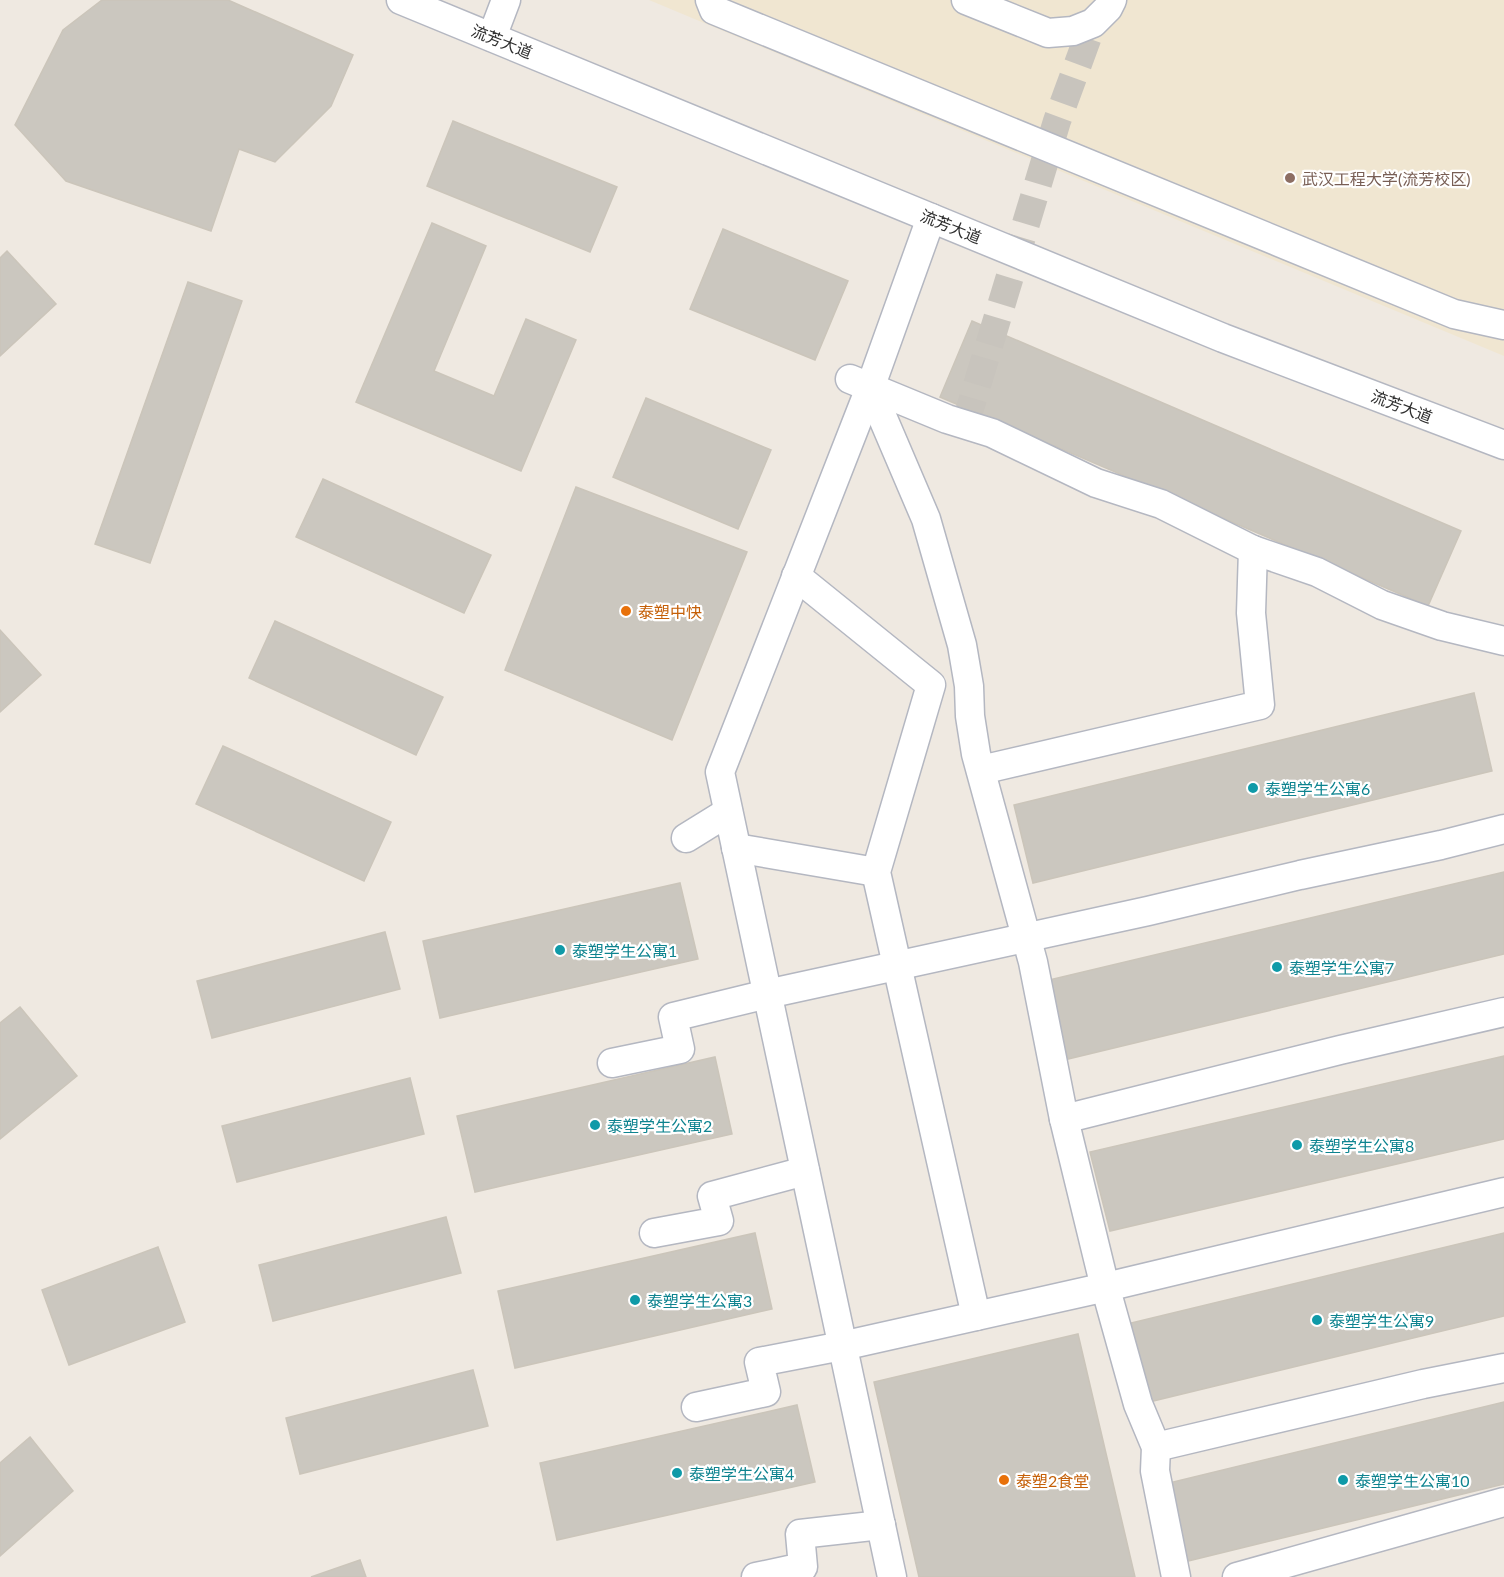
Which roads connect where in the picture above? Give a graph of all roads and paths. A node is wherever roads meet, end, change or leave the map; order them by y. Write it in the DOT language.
graph roads {
  1 [pos="401,0"];
  2 [pos="506,0"];
  3 [pos="710,0"];
  4 [pos="966,0"];
  5 [pos="1112,0"];
  6 [pos="492,37"];
  7 [pos="931,218"];
  8 [pos="1504,325"];
  9 [pos="860,384"];
  10 [pos="1504,445"];
  11 [pos="1253,550"];
  12 [pos="796,576"];
  13 [pos="1504,641"];
  14 [pos="981,770"];
  15 [pos="728,813"];
  16 [pos="1504,829"];
  17 [pos="686,838"];
  18 [pos="736,848"];
  19 [pos="876,872"];
  20 [pos="1026,937"];
  21 [pos="897,965"];
  22 [pos="767,994"];
  23 [pos="1504,1012"];
  24 [pos="612,1063"];
  25 [pos="1064,1119"];
  26 [pos="805,1171"];
  27 [pos="1504,1192"];
  28 [pos="654,1233"];
  29 [pos="1106,1287"];
  30 [pos="976,1316"];
  31 [pos="842,1346"];
  32 [pos="1504,1368"];
  33 [pos="696,1407"];
  34 [pos="1155,1447"];
  35 [pos="1504,1502"];
  36 [pos="880,1525"];
  37 [pos="756,1577"];
  38 [pos="891,1577"];
  39 [pos="1176,1577"];
  40 [pos="1237,1577"];
  1 -- 6 [label="street, 流芳大道"];
  2 -- 6 [label="street"];
  3 -- 8 [label="street"];
  4 -- 5 [label="street"];
  6 -- 7 [label="street, 流芳大道"];
  7 -- 9 [label="street"];
  7 -- 10 [label="street, 流芳大道"];
  9 -- 11 [label="street"];
  9 -- 12 [label="street"];
  9 -- 14 [label="street"];
  11 -- 13 [label="street"];
  11 -- 14 [label="street"];
  12 -- 15 [label="street"];
  12 -- 19 [label="street"];
  14 -- 20 [label="street"];
  15 -- 17 [label="street"];
  15 -- 18 [label="street"];
  16 -- 20 [label="street"];
  18 -- 19 [label="street"];
  18 -- 22 [label="street"];
  19 -- 21 [label="street"];
  20 -- 21 [label="street"];
  20 -- 25 [label="street"];
  21 -- 22 [label="street"];
  21 -- 30 [label="street"];
  22 -- 24 [label="street"];
  22 -- 26 [label="street"];
  23 -- 25 [label="street"];
  25 -- 29 [label="street"];
  26 -- 28 [label="street"];
  26 -- 31 [label="street"];
  27 -- 29 [label="street"];
  29 -- 30 [label="street"];
  29 -- 34 [label="street"];
  30 -- 31 [label="street"];
  31 -- 33 [label="street"];
  31 -- 36 [label="street"];
  32 -- 34 [label="street"];
  34 -- 39 [label="street"];
  35 -- 40 [label="street"];
  36 -- 37 [label="street"];
  36 -- 38 [label="street"];
}
